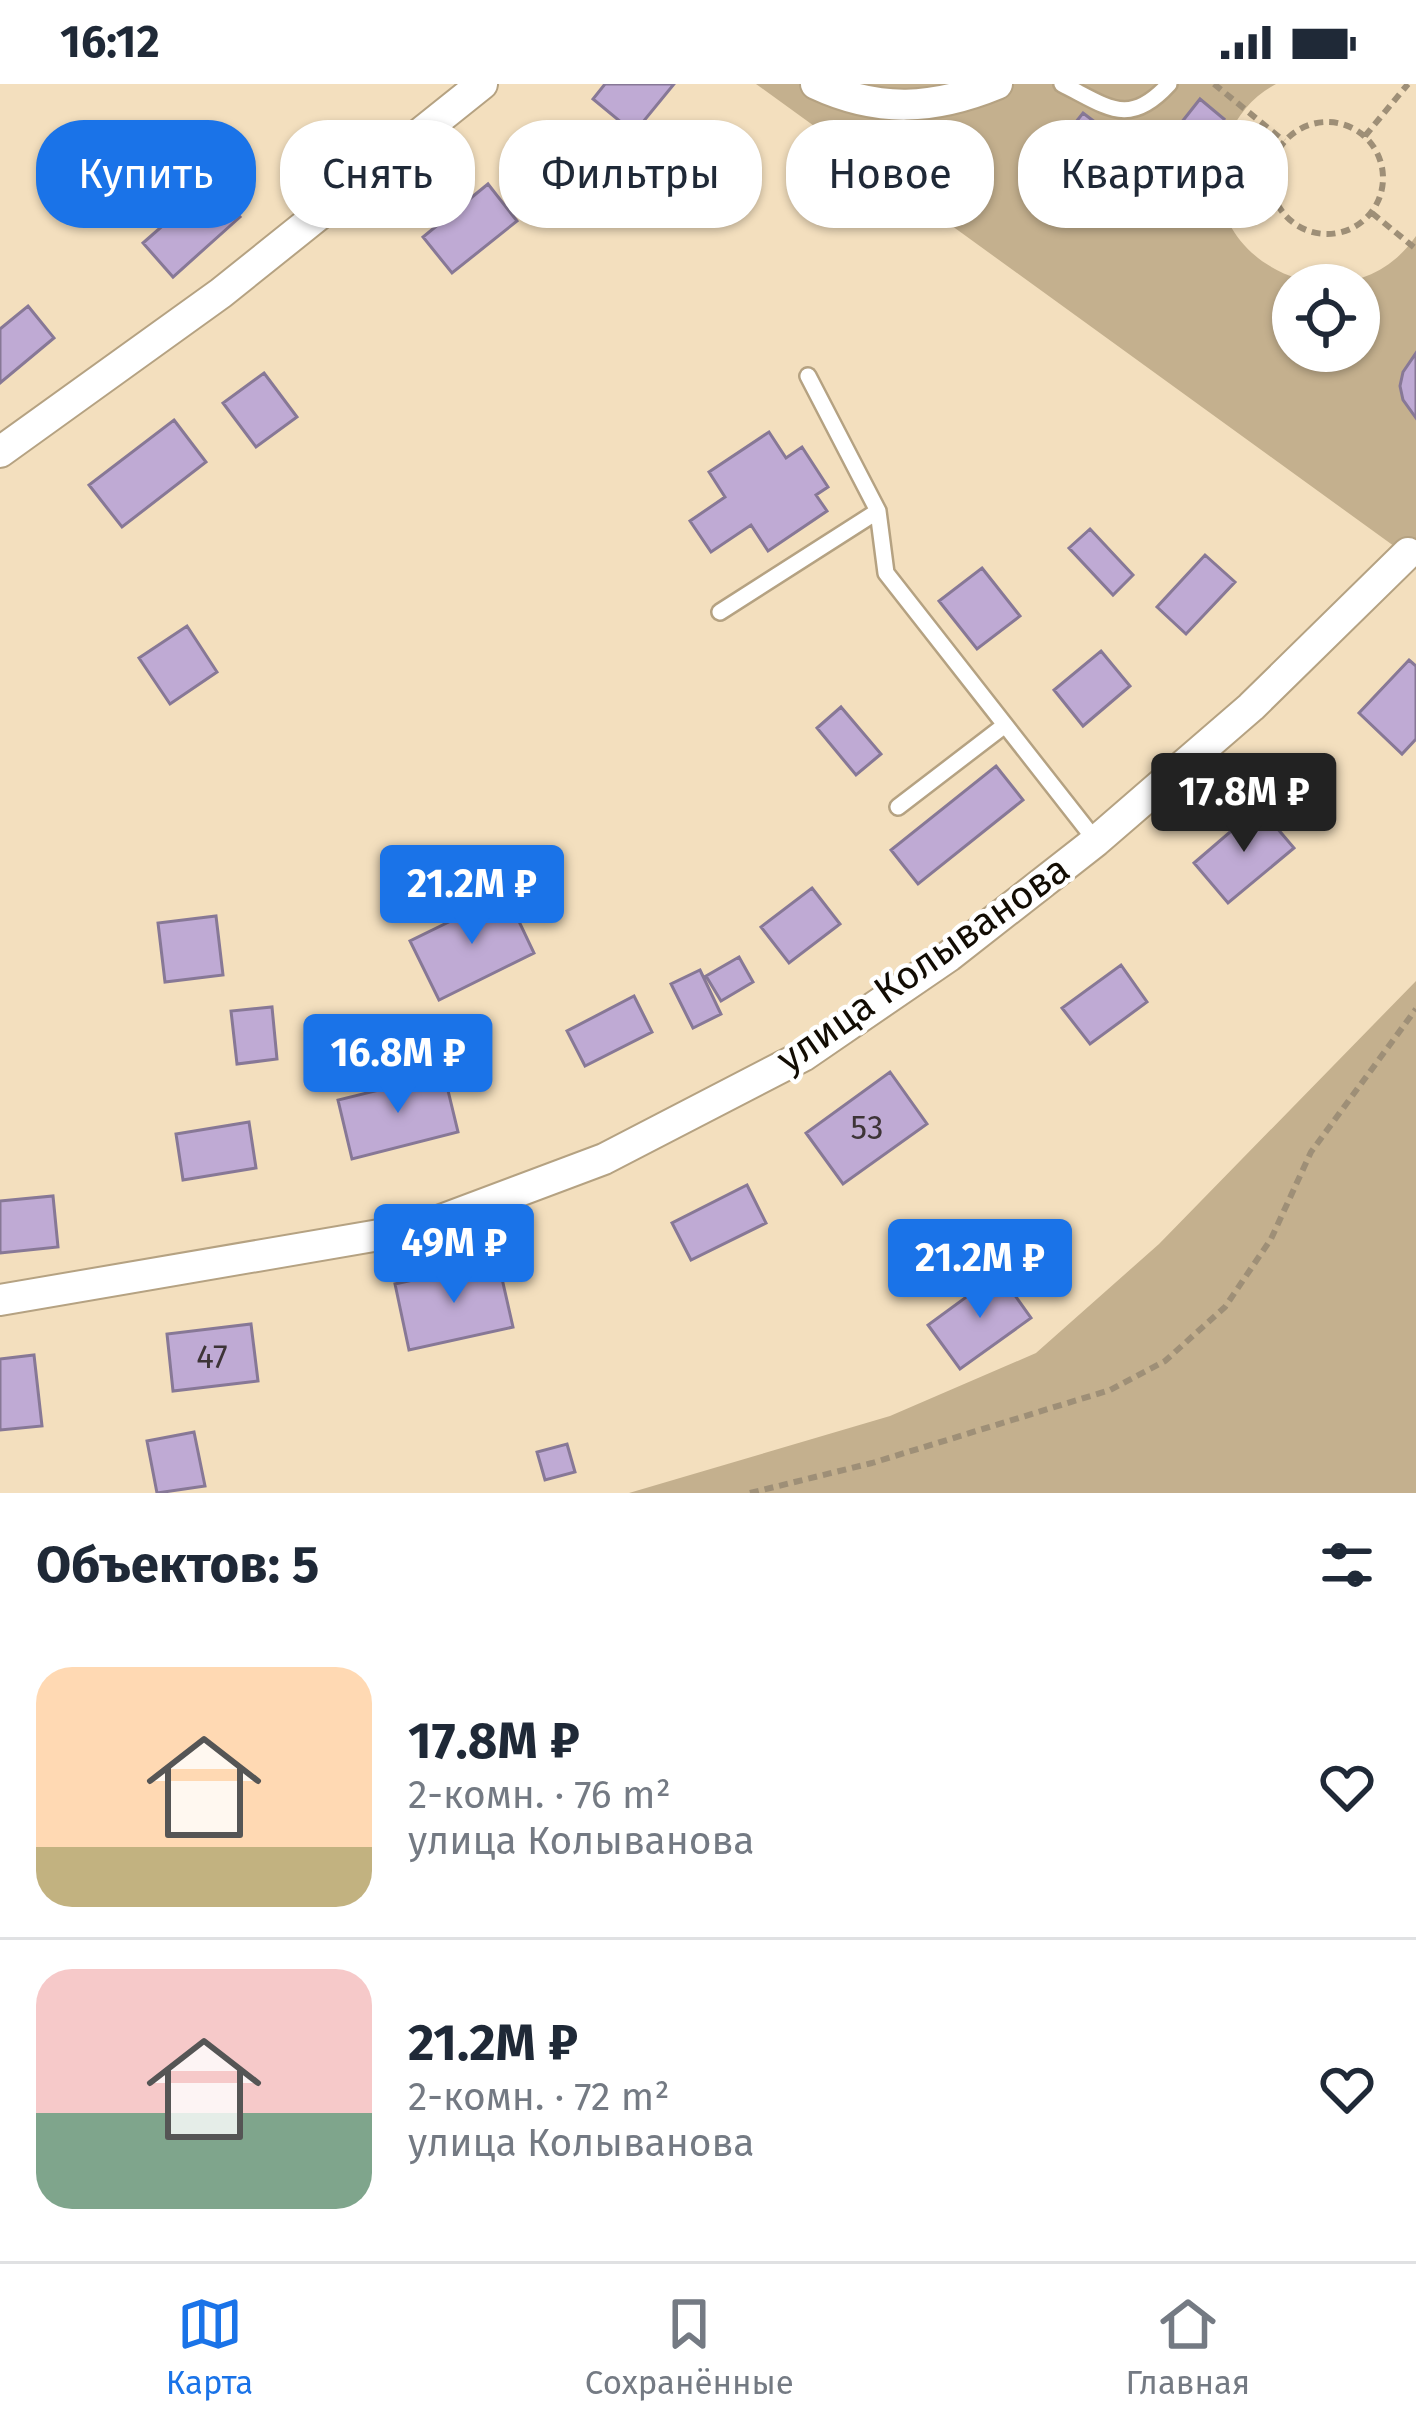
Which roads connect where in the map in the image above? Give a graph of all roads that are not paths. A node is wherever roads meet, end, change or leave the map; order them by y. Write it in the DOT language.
graph roads {
  1 [pos="482,84"];
  2 [pos="816,84"];
  3 [pos="997,84"];
  4 [pos="1063,84"];
  5 [pos="1169,84"];
  6 [pos="808,376"];
  7 [pos="0,452"];
  8 [pos="878,511"];
  9 [pos="1412,549"];
  10 [pos="719,612"];
  11 [pos="1005,724"];
  12 [pos="898,807"];
  13 [pos="1096,841"];
  14 [pos="0,1300"];
  1 -- 7 [label="street"];
  2 -- 3 [label="street"];
  4 -- 5 [label="lane"];
  6 -- 8 [label="lane"];
  8 -- 10 [label="lane"];
  8 -- 11 [label="lane"];
  9 -- 13 [label="street, улица Колыванова"];
  11 -- 12 [label="lane"];
  11 -- 13 [label="lane"];
  13 -- 14 [label="street, улица Колыванова"];
}
